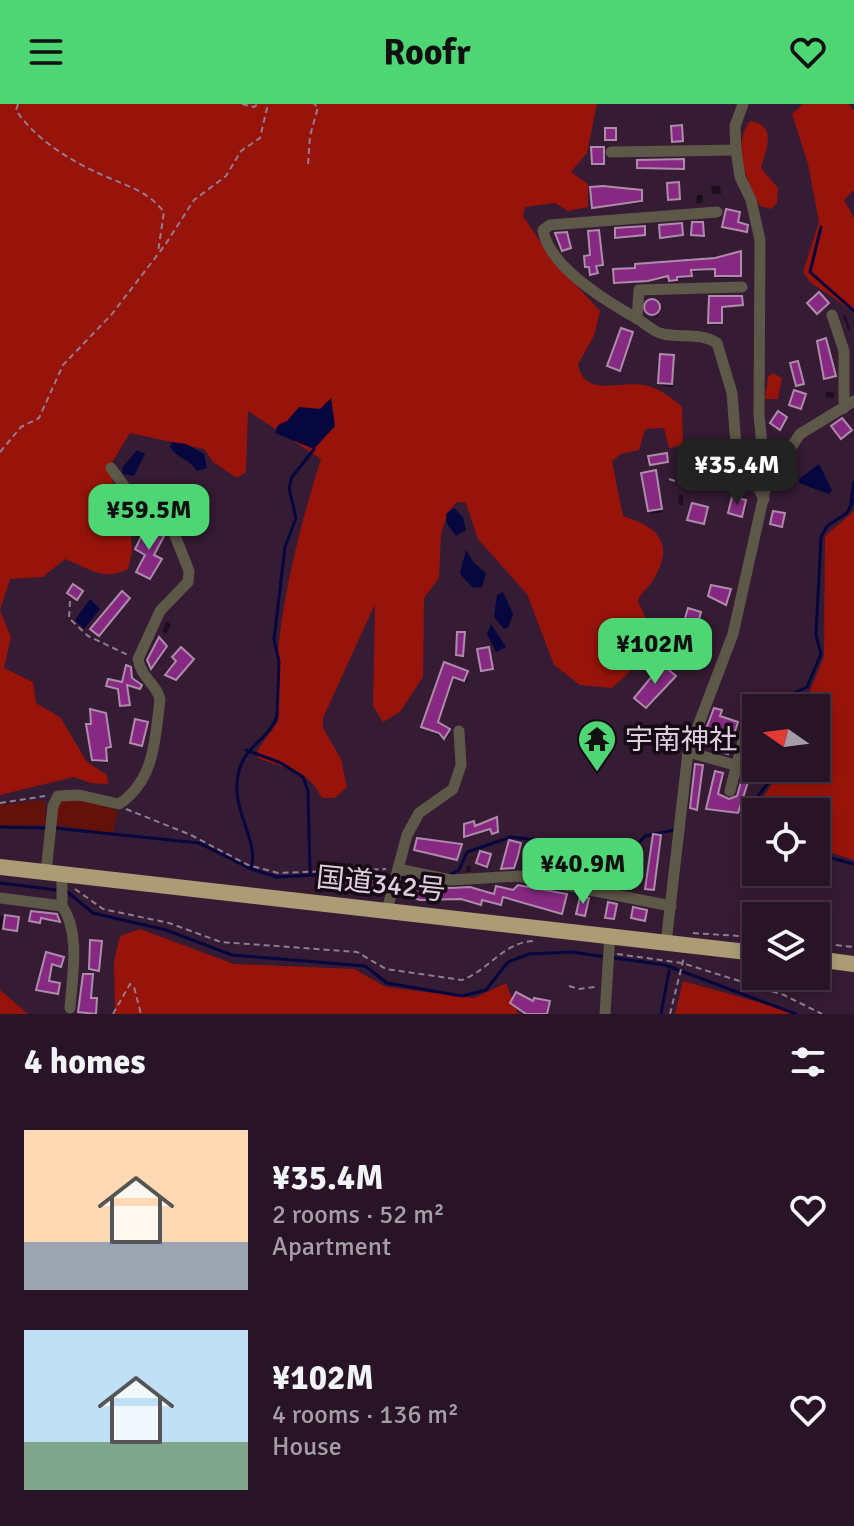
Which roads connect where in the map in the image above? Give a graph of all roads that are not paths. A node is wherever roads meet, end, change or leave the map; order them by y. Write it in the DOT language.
graph roads {
  1 [pos="743,104"];
  2 [pos="736,150"];
  3 [pos="611,152"];
  4 [pos="717,212"];
  5 [pos="742,287"];
  6 [pos="832,315"];
  7 [pos="637,319"];
  8 [pos="849,404"];
  9 [pos="111,468"];
  10 [pos="761,487"];
  11 [pos="459,731"];
  12 [pos="742,745"];
  13 [pos="688,752"];
  14 [pos="737,765"];
  15 [pos="742,766"];
  16 [pos="730,791"];
  17 [pos="0,867"];
  18 [pos="398,869"];
  19 [pos="56,874"];
  20 [pos="0,898"];
  21 [pos="62,906"];
  22 [pos="671,906"];
  23 [pos="387,910"];
  24 [pos="610,934"];
  25 [pos="666,943"];
  26 [pos="742,950"];
  27 [pos="830,961"];
  28 [pos="854,964"];
  29 [pos="70,1008"];
  30 [pos="605,1014"];
  1 -- 2 [label="street"];
  2 -- 3 [label="street"];
  2 -- 10 [label="street"];
  4 -- 7 [label="street"];
  5 -- 7 [label="street"];
  6 -- 8 [label="street"];
  7 -- 10 [label="street"];
  8 -- 10 [label="street"];
  9 -- 19 [label="street"];
  10 -- 13 [label="street"];
  11 -- 18 [label="street"];
  12 -- 14 [label="street"];
  13 -- 14 [label="street"];
  13 -- 22 [label="street"];
  14 -- 15 [label="street"];
  14 -- 16 [label="street"];
  17 -- 19 [label="highway, 国道342号"];
  18 -- 22 [label="street"];
  18 -- 23 [label="street"];
  19 -- 21 [label="street"];
  19 -- 23 [label="highway, 国道342号"];
  20 -- 21 [label="street"];
  21 -- 29 [label="street"];
  22 -- 25 [label="street"];
  23 -- 24 [label="highway, 国道342号"];
  24 -- 25 [label="highway, 国道342号"];
  24 -- 30 [label="street"];
  25 -- 26 [label="highway, 国道342号"];
  27 -- 28 [label="highway"];
}
